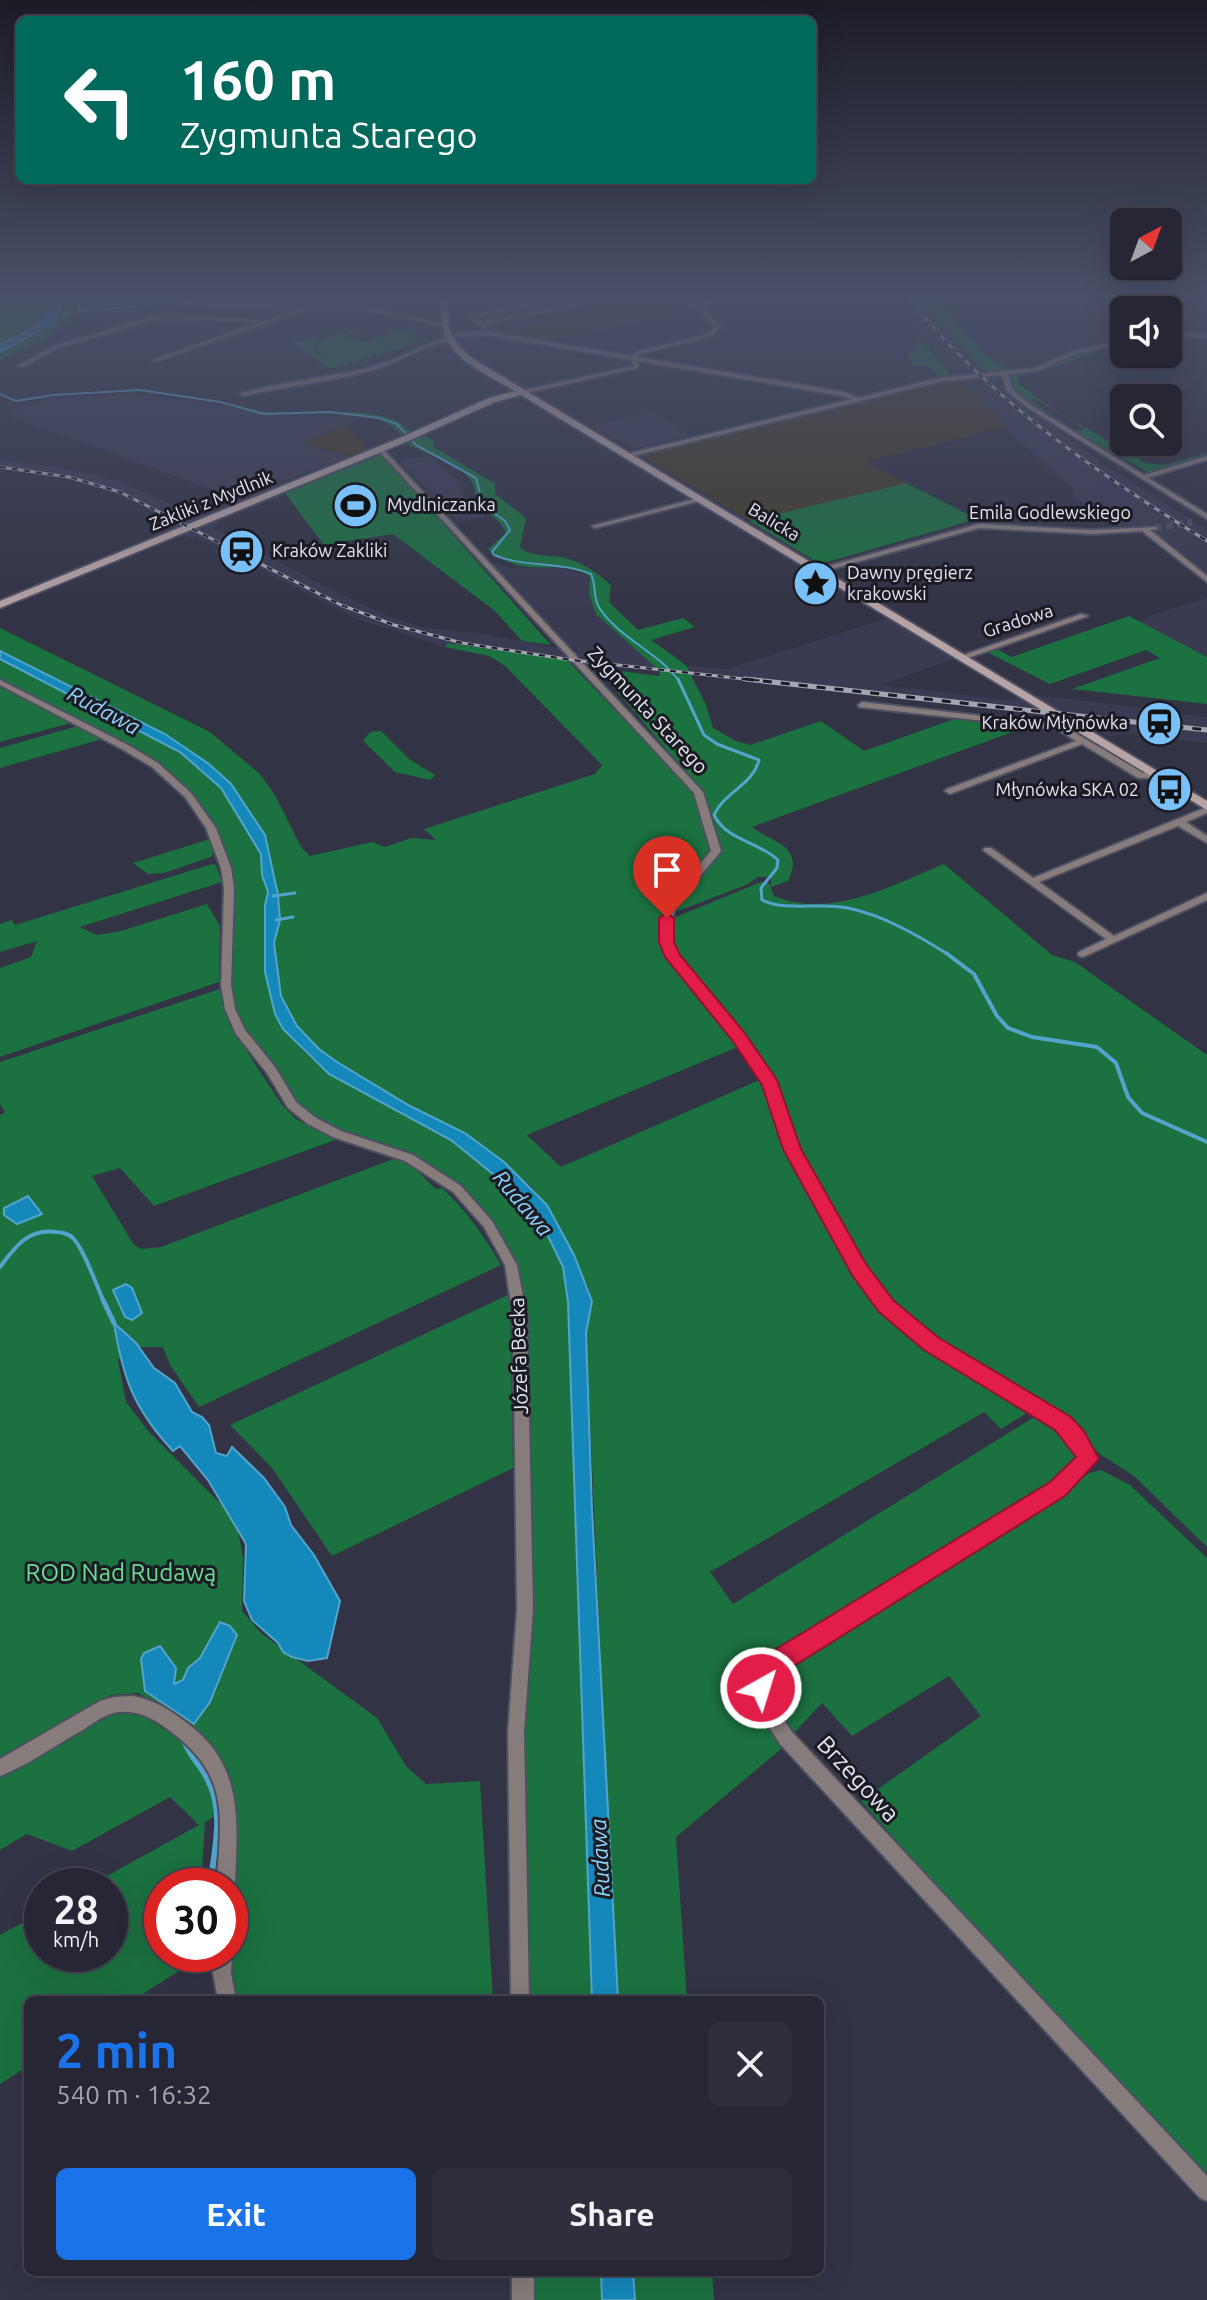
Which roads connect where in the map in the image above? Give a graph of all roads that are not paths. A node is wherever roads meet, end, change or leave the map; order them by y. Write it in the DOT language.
graph roads {
  1 [pos="490,401"];
  2 [pos="538,401"];
  3 [pos="852,401"];
  4 [pos="1023,401"];
  5 [pos="380,449"];
  6 [pos="629,455"];
  7 [pos="1207,458"];
  8 [pos="1143,477"];
  9 [pos="702,499"];
  10 [pos="1207,519"];
  11 [pos="1192,522"];
  12 [pos="595,526"];
  13 [pos="1155,528"];
  14 [pos="1144,529"];
  15 [pos="818,570"];
  16 [pos="1207,580"];
  17 [pos="0,605"];
  18 [pos="1084,616"];
  19 [pos="962,657"];
  20 [pos="0,682"];
  21 [pos="862,705"];
  22 [pos="1083,741"];
  23 [pos="1156,775"];
  24 [pos="950,791"];
  25 [pos="1207,808"];
  26 [pos="1179,822"];
  27 [pos="1207,840"];
  28 [pos="988,850"];
  29 [pos="1033,881"];
  30 [pos="1207,896"];
  31 [pos="1113,940"];
  32 [pos="1083,954"];
  33 [pos="1088,1459"];
  34 [pos="0,1768"];
  35 [pos="227,1868"];
  36 [pos="222,1972"];
  37 [pos="226,1996"];
  38 [pos="520,1996"];
  39 [pos="1207,2191"];
  40 [pos="523,2276"];
  41 [pos="523,2300"];
  1 -- 5 [label="street, Zakliki z Mydlnik"];
  2 -- 6 [label="street, Balicka"];
  3 -- 6 [label="street"];
  4 -- 8 [label="street"];
  5 -- 17 [label="street, Zakliki z Mydlnik"];
  5 -- 33 [label="street, Zygmunta Starego"];
  6 -- 9 [label="street, Balicka"];
  7 -- 8 [label="street"];
  8 -- 10 [label="street"];
  9 -- 12 [label="street"];
  9 -- 15 [label="street, Balicka"];
  10 -- 11 [label="street"];
  13 -- 14 [label="street, Emila Godlewskiego"];
  14 -- 15 [label="street, Emila Godlewskiego"];
  14 -- 16 [label="street, Emila Godlewskiego"];
  15 -- 19 [label="street, Balicka"];
  18 -- 19 [label="street, Gradowa"];
  19 -- 23 [label="street, Balicka"];
  20 -- 38 [label="street, Józefa Becka"];
  21 -- 22 [label="street"];
  22 -- 23 [label="street"];
  22 -- 24 [label="street"];
  23 -- 25 [label="street, Balicka"];
  25 -- 26 [label="street"];
  26 -- 27 [label="street"];
  26 -- 29 [label="street"];
  28 -- 29 [label="street"];
  29 -- 31 [label="street"];
  30 -- 31 [label="street"];
  31 -- 32 [label="street"];
  33 -- 39 [label="street, Brzegowa"];
  34 -- 35 [label="street"];
  36 -- 37 [label="street"];
  40 -- 41 [label="street"];
}
